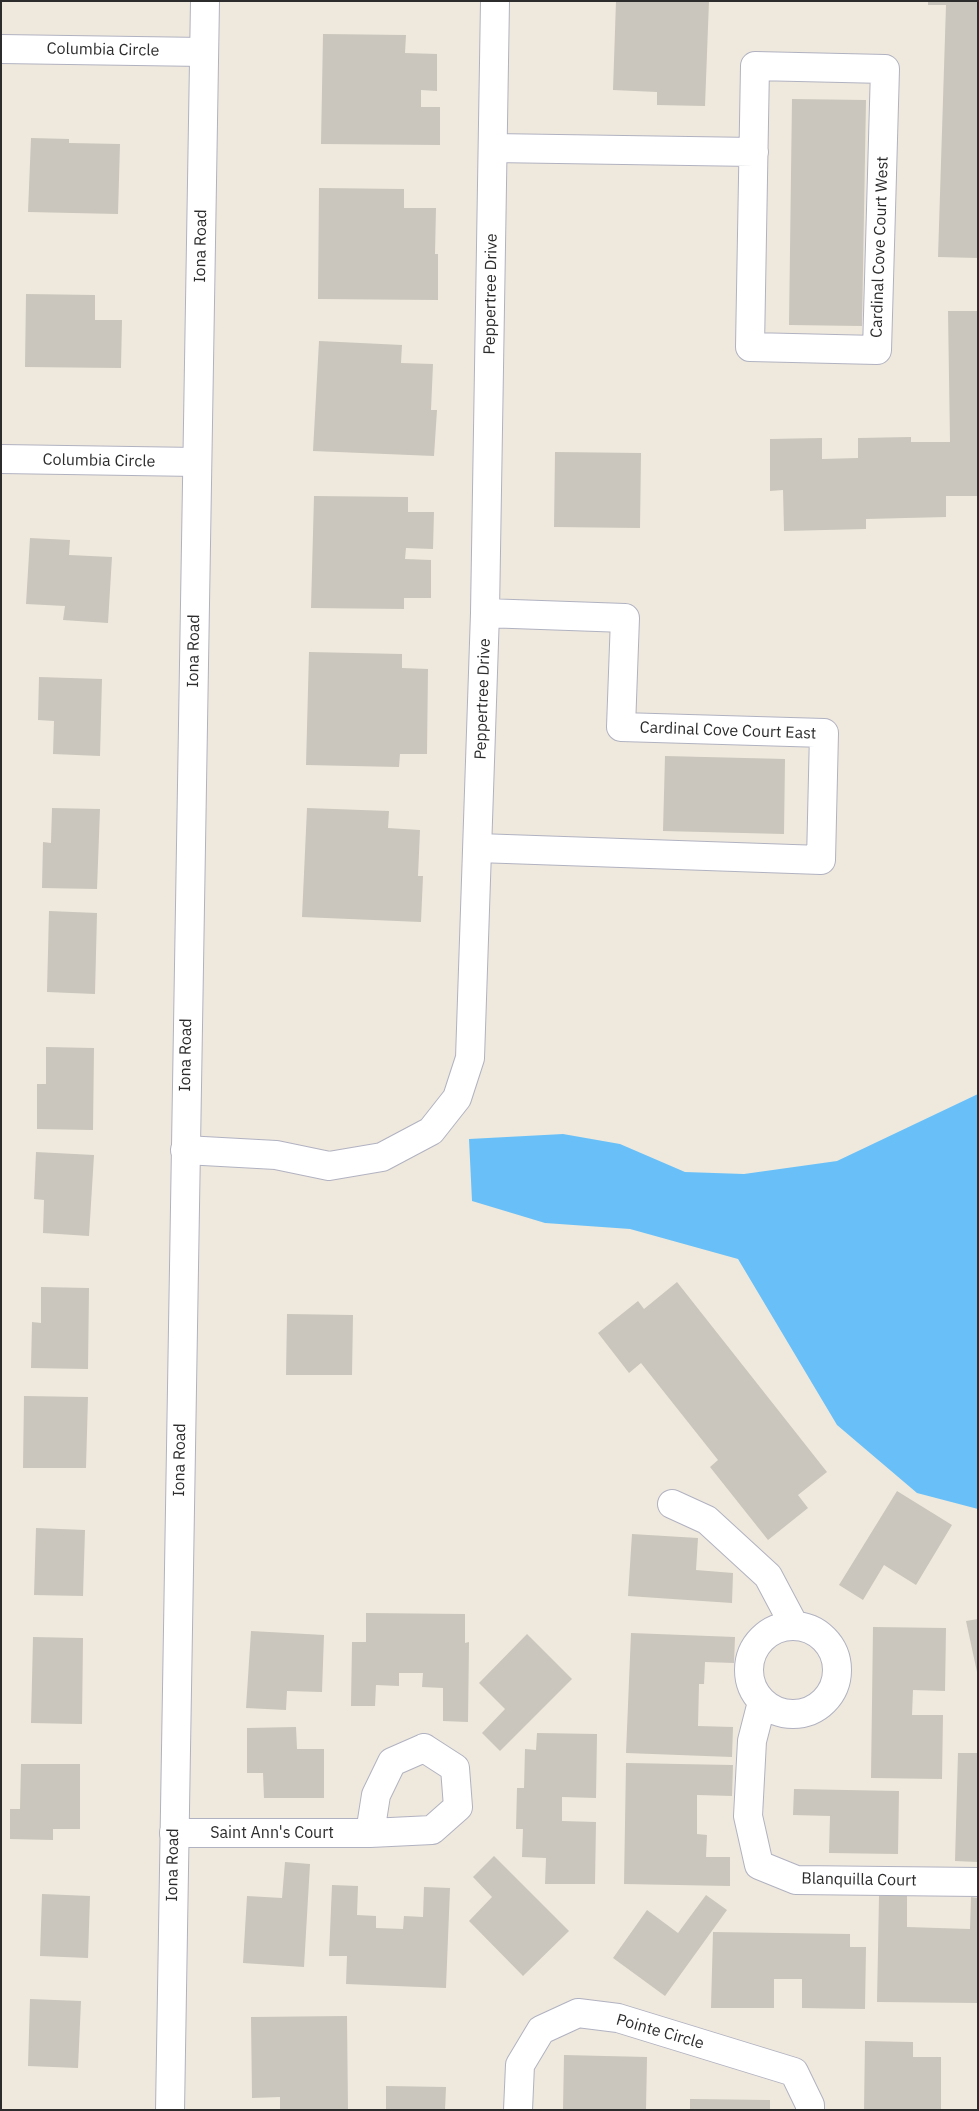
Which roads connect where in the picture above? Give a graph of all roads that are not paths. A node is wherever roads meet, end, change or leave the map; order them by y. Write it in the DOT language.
graph roads {
  1 [pos="205,1"];
  2 [pos="496,1"];
  3 [pos="1,49"];
  4 [pos="204,52"];
  5 [pos="493,148"];
  6 [pos="754,152"];
  7 [pos="1,459"];
  8 [pos="197,462"];
  9 [pos="485,613"];
  10 [pos="478,848"];
  11 [pos="185,1150"];
  12 [pos="672,1504"];
  13 [pos="794,1625"];
  14 [pos="762,1702"];
  15 [pos="174,1833"];
  16 [pos="370,1833"];
  17 [pos="978,1882"];
  18 [pos="170,2110"];
  19 [pos="518,2110"];
  20 [pos="810,2110"];
  1 -- 4 [label="street, Iona Road"];
  2 -- 5 [label="street, Peppertree Drive"];
  3 -- 4 [label="street, Columbia Circle"];
  4 -- 8 [label="street, Iona Road"];
  5 -- 6 [label="street"];
  5 -- 9 [label="street, Peppertree Drive"];
  6 -- 6 [label="street, Cardinal Cove Court West"];
  7 -- 8 [label="street, Columbia Circle"];
  8 -- 11 [label="street, Iona Road"];
  9 -- 10 [label="street, Peppertree Drive"];
  9 -- 10 [label="street, Cardinal Cove Court East"];
  10 -- 11 [label="street, Peppertree Drive"];
  11 -- 15 [label="street, Iona Road"];
  12 -- 13 [label="street"];
  13 -- 14 [label="street"];
  13 -- 14 [label="street"];
  14 -- 17 [label="street, Blanquilla Court"];
  15 -- 16 [label="street, Saint Ann's Court"];
  15 -- 18 [label="street, Iona Road"];
  19 -- 20 [label="street, Pointe Circle"];
}
